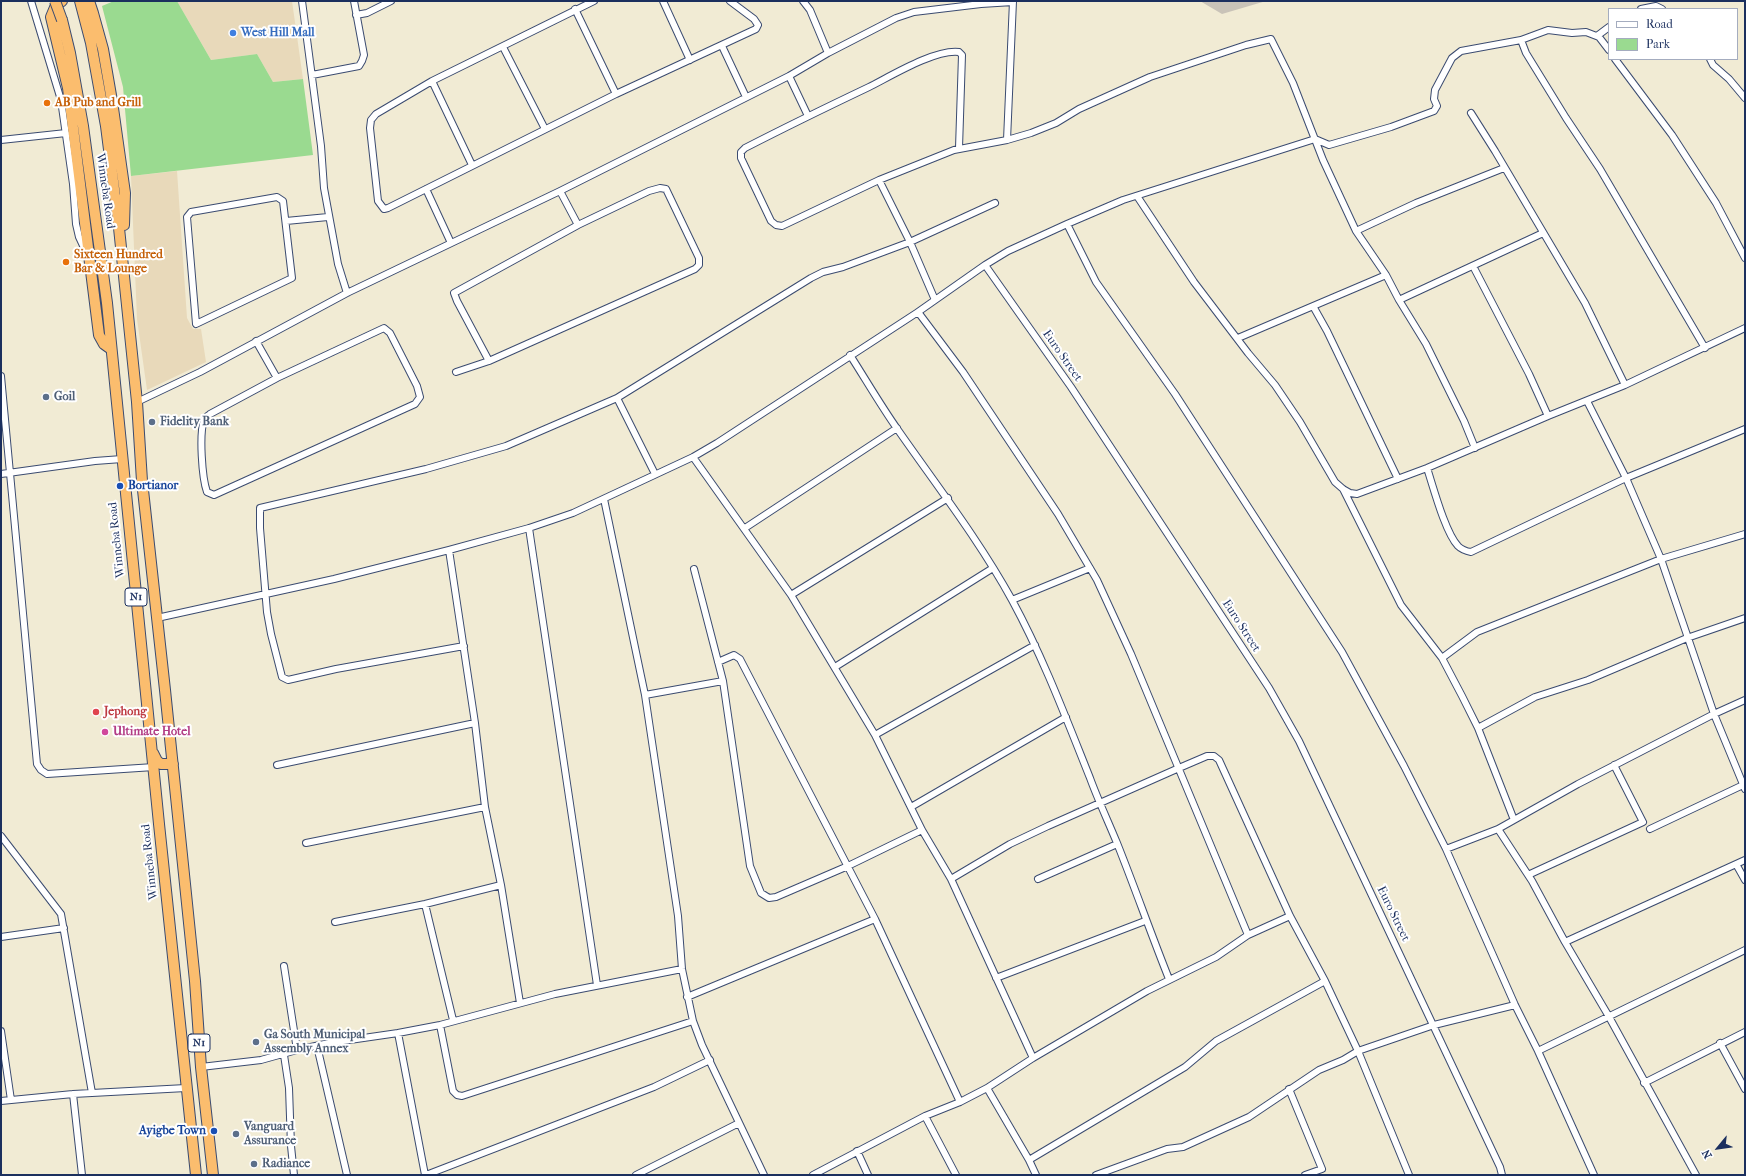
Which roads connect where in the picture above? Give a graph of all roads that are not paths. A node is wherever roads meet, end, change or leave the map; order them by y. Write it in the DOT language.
graph roads {
  1 [pos="30,1"];
  2 [pos="55,1"];
  3 [pos="62,1"];
  4 [pos="80,1"];
  5 [pos="89,1"];
  6 [pos="302,1"];
  7 [pos="354,1"];
  8 [pos="392,1"];
  9 [pos="594,1"];
  10 [pos="663,1"];
  11 [pos="730,1"];
  12 [pos="803,1"];
  13 [pos="1013,1"];
  14 [pos="1646,8"];
  15 [pos="1660,8"];
  16 [pos="575,9"];
  17 [pos="356,16"];
  18 [pos="1608,28"];
  19 [pos="1597,36"];
  20 [pos="1521,40"];
  21 [pos="722,46"];
  22 [pos="503,47"];
  23 [pos="1608,49"];
  24 [pos="828,53"];
  25 [pos="690,60"];
  26 [pos="1616,60"];
  27 [pos="1710,60"];
  28 [pos="312,75"];
  29 [pos="789,76"];
  30 [pos="432,81"];
  31 [pos="616,94"];
  32 [pos="746,97"];
  33 [pos="1745,98"];
  34 [pos="1471,114"];
  35 [pos="808,116"];
  36 [pos="545,129"];
  37 [pos="66,133"];
  38 [pos="1,140"];
  39 [pos="1006,140"];
  40 [pos="1315,140"];
  41 [pos="959,148"];
  42 [pos="472,165"];
  43 [pos="1504,168"];
  44 [pos="879,180"];
  45 [pos="426,189"];
  46 [pos="560,191"];
  47 [pos="1137,196"];
  48 [pos="995,203"];
  49 [pos="328,216"];
  50 [pos="286,221"];
  51 [pos="1067,224"];
  52 [pos="578,225"];
  53 [pos="1356,231"];
  54 [pos="1543,233"];
  55 [pos="910,242"];
  56 [pos="451,243"];
  57 [pos="89,256"];
  58 [pos="1745,258"];
  59 [pos="985,265"];
  60 [pos="1473,266"];
  61 [pos="123,269"];
  62 [pos="1386,275"];
  63 [pos="347,293"];
  64 [pos="935,300"];
  65 [pos="1399,300"];
  66 [pos="1313,306"];
  67 [pos="918,312"];
  68 [pos="1745,328"];
  69 [pos="1238,338"];
  70 [pos="256,341"];
  71 [pos="1705,348"];
  72 [pos="111,349"];
  73 [pos="850,355"];
  74 [pos="489,361"];
  75 [pos="456,372"];
  76 [pos="1,376"];
  77 [pos="278,378"];
  78 [pos="1625,385"];
  79 [pos="617,398"];
  80 [pos="1587,401"];
  81 [pos="137,402"];
  82 [pos="1548,416"];
  83 [pos="897,428"];
  84 [pos="1745,429"];
  85 [pos="1475,448"];
  86 [pos="693,457"];
  87 [pos="122,459"];
  88 [pos="1427,468"];
  89 [pos="1,474"];
  90 [pos="10,474"];
  91 [pos="655,474"];
  92 [pos="1626,478"];
  93 [pos="1398,479"];
  94 [pos="1342,489"];
  95 [pos="948,498"];
  96 [pos="604,499"];
  97 [pos="529,528"];
  98 [pos="745,528"];
  99 [pos="1745,534"];
  100 [pos="450,550"];
  101 [pos="1661,559"];
  102 [pos="994,568"];
  103 [pos="1090,568"];
  104 [pos="694,569"];
  105 [pos="266,595"];
  106 [pos="791,595"];
  107 [pos="1012,600"];
  108 [pos="157,618"];
  109 [pos="1745,618"];
  110 [pos="1688,638"];
  111 [pos="1035,645"];
  112 [pos="464,646"];
  113 [pos="1442,658"];
  114 [pos="718,662"];
  115 [pos="835,667"];
  116 [pos="723,681"];
  117 [pos="645,695"];
  118 [pos="1745,700"];
  119 [pos="1714,714"];
  120 [pos="1066,717"];
  121 [pos="475,723"];
  122 [pos="1478,728"];
  123 [pos="875,736"];
  124 [pos="151,747"];
  125 [pos="173,764"];
  126 [pos="277,765"];
  127 [pos="1614,765"];
  128 [pos="154,767"];
  129 [pos="1179,768"];
  130 [pos="1744,787"];
  131 [pos="1100,803"];
  132 [pos="485,807"];
  133 [pos="911,808"];
  134 [pos="1514,820"];
  135 [pos="1498,829"];
  136 [pos="1650,829"];
  137 [pos="922,830"];
  138 [pos="1,836"];
  139 [pos="306,843"];
  140 [pos="1117,844"];
  141 [pos="1446,849"];
  142 [pos="1745,860"];
  143 [pos="1736,864"];
  144 [pos="848,866"];
  145 [pos="1528,875"];
  146 [pos="951,879"];
  147 [pos="1038,879"];
  148 [pos="1745,880"];
  149 [pos="500,885"];
  150 [pos="425,904"];
  151 [pos="1290,916"];
  152 [pos="875,919"];
  153 [pos="1146,921"];
  154 [pos="335,922"];
  155 [pos="64,928"];
  156 [pos="1248,935"];
  157 [pos="1,937"];
  158 [pos="1564,942"];
  159 [pos="1745,950"];
  160 [pos="284,966"];
  161 [pos="682,969"];
  162 [pos="996,978"];
  163 [pos="1169,978"];
  164 [pos="1325,981"];
  165 [pos="176,982"];
  166 [pos="195,982"];
  167 [pos="596,985"];
  168 [pos="687,997"];
  169 [pos="520,1003"];
  170 [pos="1514,1005"];
  171 [pos="1608,1015"];
  172 [pos="453,1020"];
  173 [pos="693,1021"];
  174 [pos="440,1025"];
  175 [pos="1434,1026"];
  176 [pos="1,1031"];
  177 [pos="1745,1032"];
  178 [pos="398,1033"];
  179 [pos="1720,1043"];
  180 [pos="317,1046"];
  181 [pos="297,1050"];
  182 [pos="1358,1051"];
  183 [pos="1538,1051"];
  184 [pos="284,1055"];
  185 [pos="1033,1058"];
  186 [pos="710,1060"];
  187 [pos="201,1067"];
  188 [pos="1644,1083"];
  189 [pos="186,1088"];
  190 [pos="987,1088"];
  191 [pos="1289,1089"];
  192 [pos="1745,1089"];
  193 [pos="92,1093"];
  194 [pos="74,1094"];
  195 [pos="11,1100"];
  196 [pos="1,1101"];
  197 [pos="960,1102"];
  198 [pos="925,1116"];
  199 [pos="739,1123"];
  200 [pos="857,1151"];
  201 [pos="1029,1160"];
  202 [pos="1324,1172"];
  203 [pos="82,1175"];
  204 [pos="196,1175"];
  205 [pos="213,1175"];
  206 [pos="294,1175"];
  207 [pos="347,1175"];
  208 [pos="425,1175"];
  209 [pos="636,1175"];
  210 [pos="764,1175"];
  211 [pos="814,1175"];
  212 [pos="868,1175"];
  213 [pos="956,1175"];
  214 [pos="1036,1175"];
  215 [pos="1096,1175"];
  216 [pos="1305,1175"];
  217 [pos="1409,1175"];
  218 [pos="1502,1175"];
  219 [pos="1594,1175"];
  220 [pos="1696,1175"];
  1 -- 37 [label="street"];
  2 -- 72 [label="highway, Winneba Road / N1, bridge"];
  3 -- 57 [label="highway"];
  4 -- 61 [label="highway, Winneba Road / N1"];
  5 -- 61 [label="highway"];
  6 -- 28 [label="street"];
  7 -- 17 [label="street"];
  8 -- 17 [label="street"];
  9 -- 16 [label="street"];
  10 -- 25 [label="street"];
  11 -- 21 [label="street"];
  12 -- 24 [label="street"];
  13 -- 24 [label="street"];
  13 -- 39 [label="street"];
  14 -- 15 [label="street"];
  16 -- 22 [label="street"];
  16 -- 31 [label="street"];
  17 -- 28 [label="street"];
  18 -- 19 [label="street"];
  19 -- 20 [label="street"];
  19 -- 23 [label="street"];
  20 -- 40 [label="street"];
  20 -- 71 [label="street"];
  21 -- 25 [label="street"];
  21 -- 32 [label="street"];
  22 -- 30 [label="street"];
  22 -- 36 [label="street"];
  24 -- 29 [label="street"];
  25 -- 31 [label="street"];
  26 -- 58 [label="street"];
  27 -- 33 [label="street"];
  28 -- 49 [label="street"];
  29 -- 32 [label="street"];
  29 -- 35 [label="street"];
  30 -- 42 [label="street"];
  30 -- 45 [label="street"];
  31 -- 36 [label="street"];
  32 -- 46 [label="street"];
  34 -- 43 [label="street"];
  35 -- 41 [label="street"];
  35 -- 44 [label="street"];
  36 -- 42 [label="street"];
  37 -- 38 [label="street"];
  37 -- 57 [label="street"];
  39 -- 40 [label="street"];
  39 -- 41 [label="street"];
  40 -- 47 [label="street"];
  40 -- 53 [label="street"];
  41 -- 44 [label="street"];
  42 -- 45 [label="street"];
  43 -- 53 [label="street"];
  43 -- 54 [label="street"];
  44 -- 55 [label="street"];
  45 -- 56 [label="street"];
  46 -- 52 [label="street"];
  46 -- 56 [label="street"];
  47 -- 51 [label="street"];
  47 -- 69 [label="street"];
  48 -- 55 [label="street"];
  49 -- 50 [label="street"];
  49 -- 63 [label="street"];
  50 -- 50 [label="street"];
  51 -- 59 [label="street"];
  51 -- 141 [label="street"];
  52 -- 74 [label="street"];
  52 -- 74 [label="street"];
  53 -- 62 [label="street"];
  54 -- 60 [label="street"];
  54 -- 78 [label="street"];
  55 -- 64 [label="street"];
  55 -- 79 [label="street"];
  56 -- 63 [label="street"];
  57 -- 72 [label="highway"];
  59 -- 64 [label="street"];
  59 -- 175 [label="street, Euro Street"];
  60 -- 65 [label="street"];
  60 -- 82 [label="street"];
  61 -- 81 [label="highway, Winneba Road / N1"];
  62 -- 65 [label="street"];
  62 -- 66 [label="street"];
  63 -- 70 [label="street"];
  64 -- 67 [label="street"];
  65 -- 85 [label="street"];
  66 -- 69 [label="street"];
  66 -- 93 [label="street"];
  67 -- 73 [label="street"];
  67 -- 103 [label="street"];
  68 -- 71 [label="street"];
  69 -- 94 [label="street"];
  70 -- 77 [label="street"];
  70 -- 81 [label="street"];
  71 -- 78 [label="street"];
  72 -- 87 [label="highway, Winneba Road / N1"];
  73 -- 83 [label="street"];
  73 -- 86 [label="street"];
  74 -- 75 [label="street"];
  76 -- 90 [label="street"];
  77 -- 77 [label="street"];
  78 -- 80 [label="street"];
  79 -- 91 [label="street"];
  79 -- 105 [label="street"];
  80 -- 82 [label="street"];
  80 -- 92 [label="street"];
  81 -- 108 [label="highway, Winneba Road / N1"];
  82 -- 85 [label="street"];
  83 -- 95 [label="street"];
  83 -- 98 [label="street"];
  84 -- 92 [label="street"];
  85 -- 88 [label="street"];
  86 -- 91 [label="street"];
  86 -- 98 [label="street"];
  87 -- 90 [label="street"];
  87 -- 124 [label="highway, Winneba Road / N1"];
  88 -- 92 [label="street"];
  88 -- 93 [label="street"];
  89 -- 90 [label="street"];
  90 -- 128 [label="street"];
  91 -- 96 [label="street"];
  92 -- 101 [label="street"];
  93 -- 94 [label="street"];
  94 -- 113 [label="street"];
  95 -- 102 [label="street"];
  95 -- 106 [label="street"];
  96 -- 97 [label="street"];
  96 -- 117 [label="street"];
  97 -- 100 [label="street"];
  97 -- 167 [label="street"];
  98 -- 106 [label="street"];
  99 -- 101 [label="street"];
  100 -- 105 [label="street"];
  100 -- 112 [label="street"];
  101 -- 110 [label="street"];
  101 -- 113 [label="street"];
  102 -- 107 [label="street"];
  102 -- 115 [label="street"];
  103 -- 107 [label="street"];
  103 -- 129 [label="street"];
  104 -- 114 [label="street"];
  105 -- 108 [label="street"];
  105 -- 112 [label="street"];
  106 -- 115 [label="street"];
  107 -- 111 [label="street"];
  108 -- 125 [label="highway, Winneba Road / N1"];
  109 -- 110 [label="street"];
  110 -- 119 [label="street"];
  110 -- 122 [label="street"];
  111 -- 120 [label="street"];
  111 -- 123 [label="street"];
  112 -- 121 [label="street"];
  113 -- 122 [label="street"];
  114 -- 116 [label="street"];
  114 -- 144 [label="street"];
  115 -- 123 [label="street"];
  116 -- 117 [label="street"];
  116 -- 144 [label="street"];
  117 -- 161 [label="street"];
  118 -- 119 [label="street"];
  119 -- 127 [label="street"];
  119 -- 130 [label="street"];
  120 -- 131 [label="street"];
  120 -- 133 [label="street"];
  121 -- 126 [label="street"];
  121 -- 132 [label="street"];
  122 -- 134 [label="street"];
  123 -- 133 [label="street"];
  124 -- 125 [label="highway"];
  124 -- 128 [label="highway, Winneba Road / N1"];
  125 -- 166 [label="highway, Winneba Road / N1"];
  127 -- 134 [label="street"];
  127 -- 145 [label="street"];
  128 -- 165 [label="highway, Winneba Road / N1"];
  129 -- 131 [label="street"];
  129 -- 151 [label="street"];
  129 -- 156 [label="street"];
  130 -- 136 [label="street"];
  131 -- 140 [label="street"];
  131 -- 146 [label="street"];
  132 -- 139 [label="street"];
  132 -- 149 [label="street"];
  133 -- 137 [label="street"];
  134 -- 135 [label="street"];
  135 -- 141 [label="street"];
  135 -- 145 [label="street"];
  137 -- 144 [label="street"];
  137 -- 146 [label="street"];
  138 -- 155 [label="street"];
  140 -- 147 [label="street"];
  140 -- 153 [label="street"];
  141 -- 170 [label="street"];
  142 -- 143 [label="street"];
  143 -- 148 [label="street"];
  143 -- 158 [label="street"];
  144 -- 152 [label="street"];
  145 -- 158 [label="street"];
  146 -- 162 [label="street"];
  149 -- 150 [label="street"];
  149 -- 169 [label="street"];
  150 -- 154 [label="street"];
  150 -- 172 [label="street"];
  151 -- 156 [label="street"];
  151 -- 164 [label="street"];
  152 -- 168 [label="street"];
  152 -- 197 [label="street"];
  153 -- 162 [label="street"];
  153 -- 163 [label="street"];
  155 -- 157 [label="street"];
  155 -- 193 [label="street"];
  156 -- 163 [label="street"];
  158 -- 171 [label="street"];
  159 -- 171 [label="street"];
  160 -- 181 [label="street"];
  161 -- 167 [label="street"];
  161 -- 168 [label="street"];
  162 -- 185 [label="street"];
  163 -- 185 [label="street"];
  164 -- 182 [label="street"];
  164 -- 201 [label="street"];
  165 -- 166 [label="highway"];
  165 -- 189 [label="highway, Winneba Road / N1"];
  166 -- 187 [label="highway, Winneba Road / N1"];
  167 -- 169 [label="street"];
  168 -- 173 [label="street"];
  169 -- 172 [label="street"];
  170 -- 175 [label="street"];
  170 -- 183 [label="street"];
  171 -- 183 [label="street"];
  171 -- 188 [label="street"];
  172 -- 174 [label="street"];
  173 -- 174 [label="street"];
  173 -- 186 [label="street"];
  174 -- 178 [label="street"];
  175 -- 182 [label="street"];
  175 -- 218 [label="street, Euro Street"];
  176 -- 195 [label="street"];
  177 -- 179 [label="street"];
  178 -- 180 [label="street"];
  178 -- 208 [label="street"];
  179 -- 188 [label="street"];
  179 -- 192 [label="street"];
  180 -- 181 [label="street"];
  180 -- 207 [label="street"];
  181 -- 184 [label="street"];
  182 -- 191 [label="street"];
  182 -- 217 [label="street"];
  183 -- 219 [label="street"];
  184 -- 187 [label="street"];
  184 -- 206 [label="street"];
  185 -- 190 [label="street"];
  186 -- 199 [label="street"];
  186 -- 208 [label="street"];
  187 -- 205 [label="highway, Winneba Road / N1"];
  188 -- 220 [label="street"];
  189 -- 193 [label="street"];
  189 -- 204 [label="highway, Winneba Road / N1"];
  190 -- 197 [label="street"];
  190 -- 201 [label="street"];
  191 -- 202 [label="street"];
  191 -- 215 [label="street"];
  193 -- 194 [label="street"];
  194 -- 195 [label="street"];
  194 -- 203 [label="street"];
  195 -- 196 [label="street"];
  197 -- 198 [label="street"];
  198 -- 200 [label="street"];
  198 -- 213 [label="street"];
  199 -- 209 [label="street"];
  199 -- 210 [label="street"];
  200 -- 211 [label="street"];
  200 -- 212 [label="street"];
  201 -- 214 [label="street"];
  202 -- 216 [label="street"];
}
